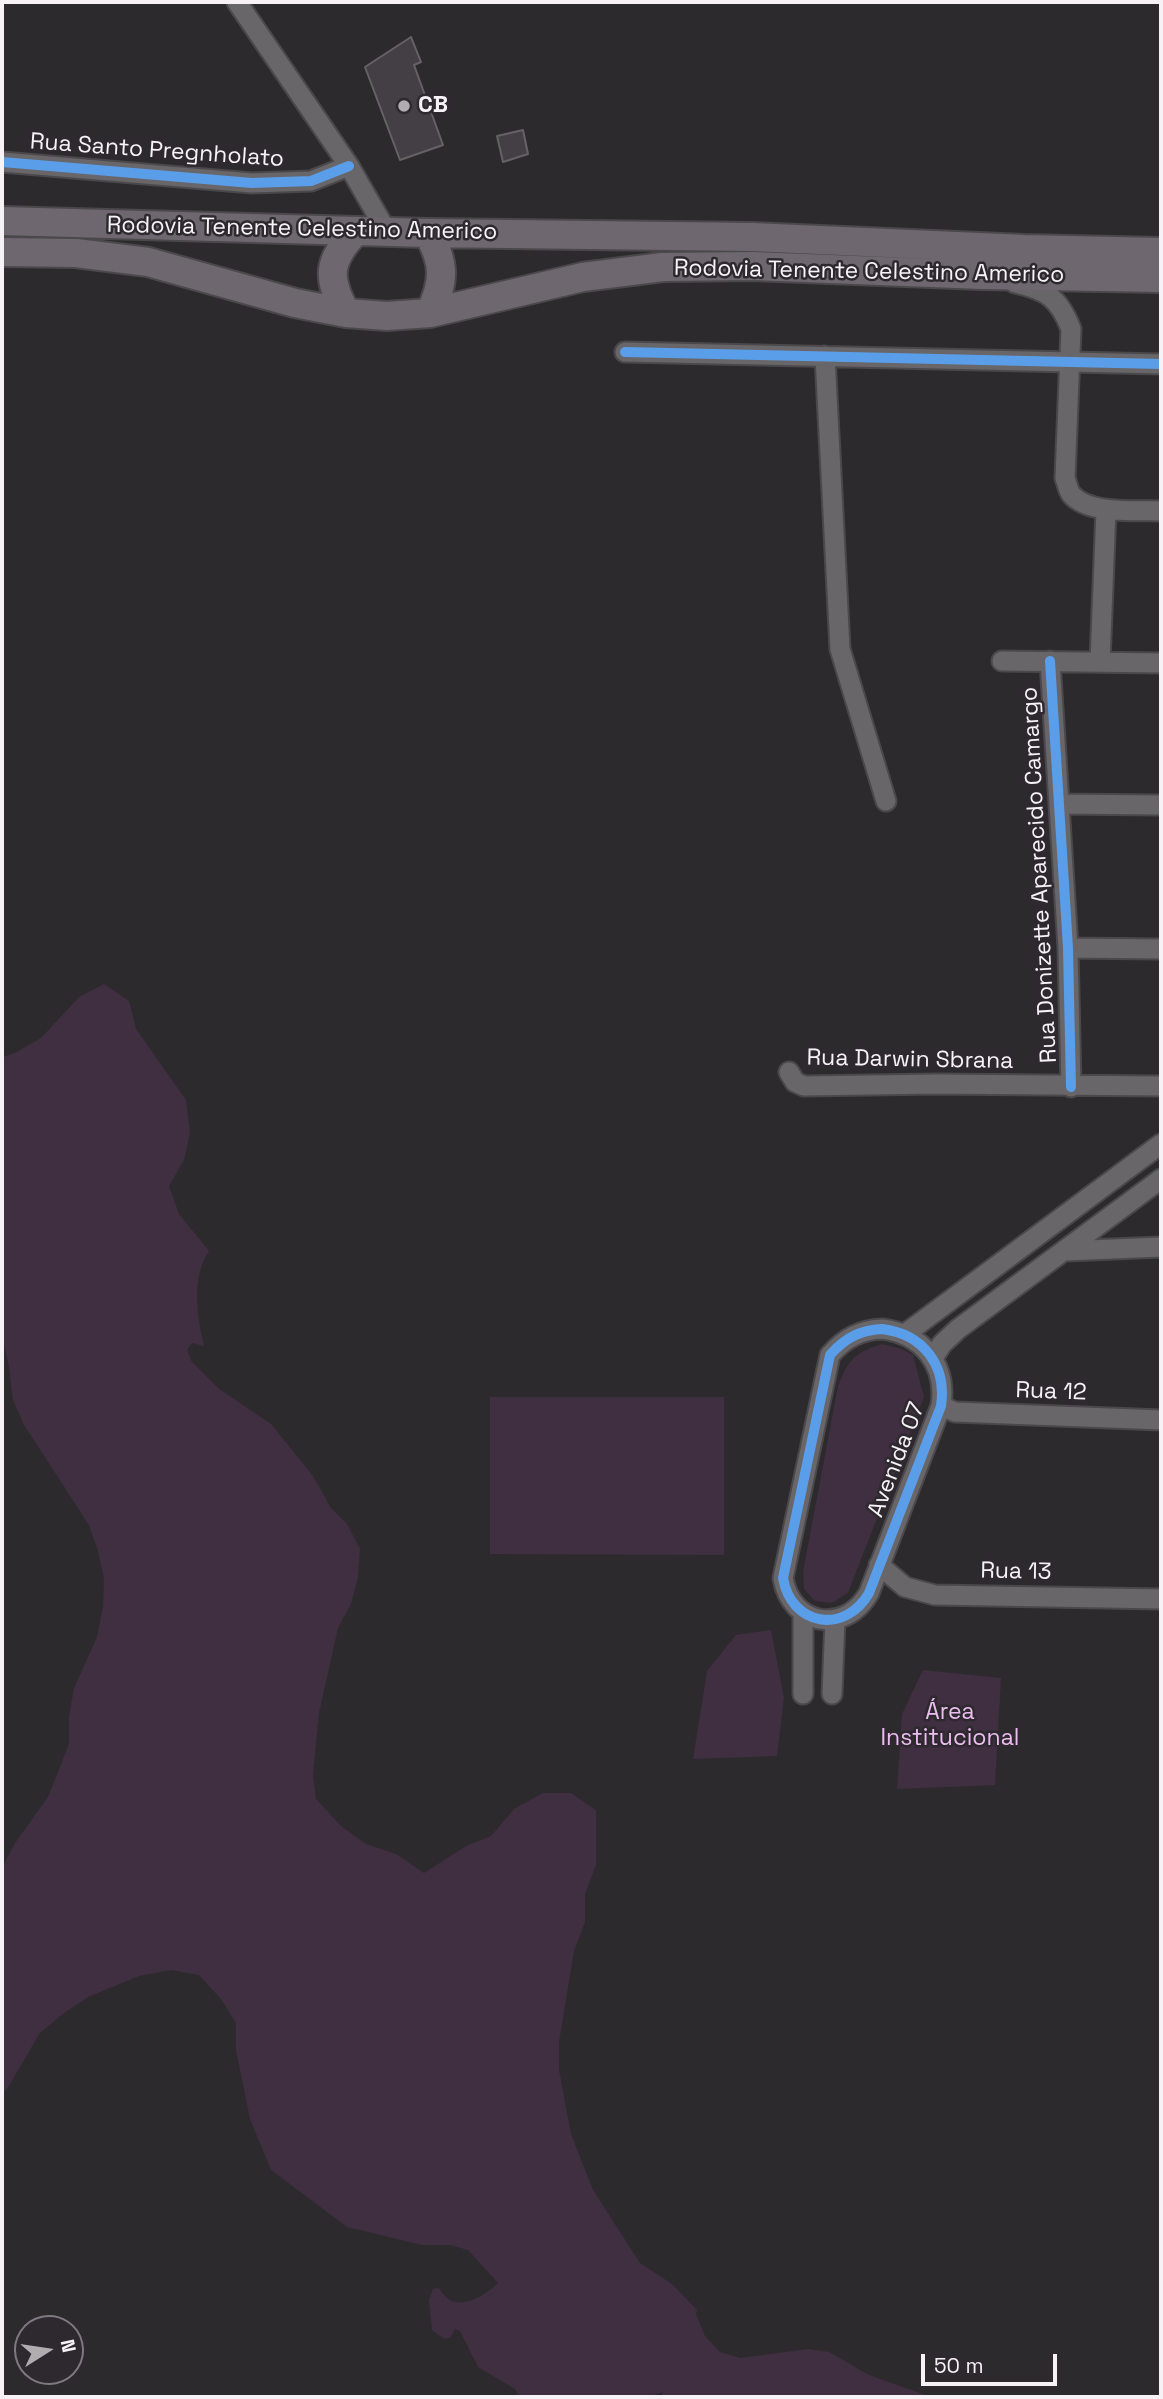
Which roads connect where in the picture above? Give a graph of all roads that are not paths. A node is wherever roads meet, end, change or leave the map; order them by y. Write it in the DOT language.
graph roads {
  1 [pos="237,2"];
  2 [pos="2,162"];
  3 [pos="349,166"];
  4 [pos="2,222"];
  5 [pos="356,231"];
  6 [pos="387,232"];
  7 [pos="428,233"];
  8 [pos="2,252"];
  9 [pos="1161,252"];
  10 [pos="982,275"];
  11 [pos="1161,278"];
  12 [pos="346,313"];
  13 [pos="430,313"];
  14 [pos="625,352"];
  15 [pos="825,356"];
  16 [pos="1071,362"];
  17 [pos="1161,364"];
  18 [pos="1106,510"];
  19 [pos="1161,511"];
  20 [pos="1002,660"];
  21 [pos="1050,661"];
  22 [pos="1100,662"];
  23 [pos="1161,663"];
  24 [pos="886,801"];
  25 [pos="1060,804"];
  26 [pos="1161,805"];
  27 [pos="1068,948"];
  28 [pos="1161,948"];
  29 [pos="789,1072"];
  30 [pos="1161,1086"];
  31 [pos="1071,1087"];
  32 [pos="1161,1144"];
  33 [pos="1161,1179"];
  34 [pos="1118,1211"];
  35 [pos="1134,1247"];
  36 [pos="1161,1247"];
  37 [pos="1064,1251"];
  38 [pos="905,1334"];
  39 [pos="933,1358"];
  40 [pos="941,1406"];
  41 [pos="1161,1420"];
  42 [pos="880,1566"];
  43 [pos="1161,1599"];
  44 [pos="803,1612"];
  45 [pos="835,1619"];
  46 [pos="803,1694"];
  47 [pos="832,1694"];
  1 -- 3 [label="street"];
  2 -- 3 [label="street, Rua Santo Pregnholato"];
  3 -- 6 [label="street"];
  4 -- 5 [label="highway, Rodovia Tenente Celestino Americo"];
  5 -- 6 [label="highway, Rodovia Tenente Celestino Americo"];
  5 -- 12 [label="highway"];
  6 -- 7 [label="highway, Rodovia Tenente Celestino Americo"];
  7 -- 9 [label="highway, Rodovia Tenente Celestino Americo"];
  7 -- 13 [label="highway"];
  8 -- 12 [label="highway, Rodovia Tenente Celestino Americo"];
  10 -- 11 [label="highway, Rodovia Tenente Celestino Americo"];
  10 -- 13 [label="highway, Rodovia Tenente Celestino Americo"];
  10 -- 16 [label="street"];
  12 -- 13 [label="highway, Rodovia Tenente Celestino Americo"];
  14 -- 15 [label="street"];
  15 -- 16 [label="street"];
  15 -- 24 [label="street"];
  16 -- 17 [label="street"];
  16 -- 18 [label="street"];
  18 -- 19 [label="street"];
  18 -- 22 [label="street"];
  20 -- 21 [label="street"];
  21 -- 22 [label="street"];
  21 -- 25 [label="street, Rua Donizette Aparecido Camargo"];
  22 -- 23 [label="street"];
  25 -- 26 [label="street"];
  25 -- 27 [label="street, Rua Donizette Aparecido Camargo"];
  27 -- 28 [label="street"];
  27 -- 31 [label="street, Rua Donizette Aparecido Camargo"];
  29 -- 31 [label="street, Rua Darwin Sbrana"];
  30 -- 31 [label="street, Rua Darwin Sbrana"];
  32 -- 38 [label="street"];
  33 -- 34 [label="street"];
  34 -- 35 [label="street"];
  34 -- 37 [label="street"];
  35 -- 36 [label="street"];
  35 -- 37 [label="street"];
  37 -- 39 [label="street"];
  38 -- 39 [label="street"];
  38 -- 44 [label="street"];
  39 -- 40 [label="street, Avenida 07"];
  40 -- 41 [label="street, Rua 12"];
  40 -- 42 [label="street, Avenida 07"];
  42 -- 43 [label="street, Rua 13"];
  42 -- 45 [label="street, Avenida 07"];
  44 -- 45 [label="street"];
  44 -- 46 [label="street"];
  45 -- 47 [label="street"];
}
